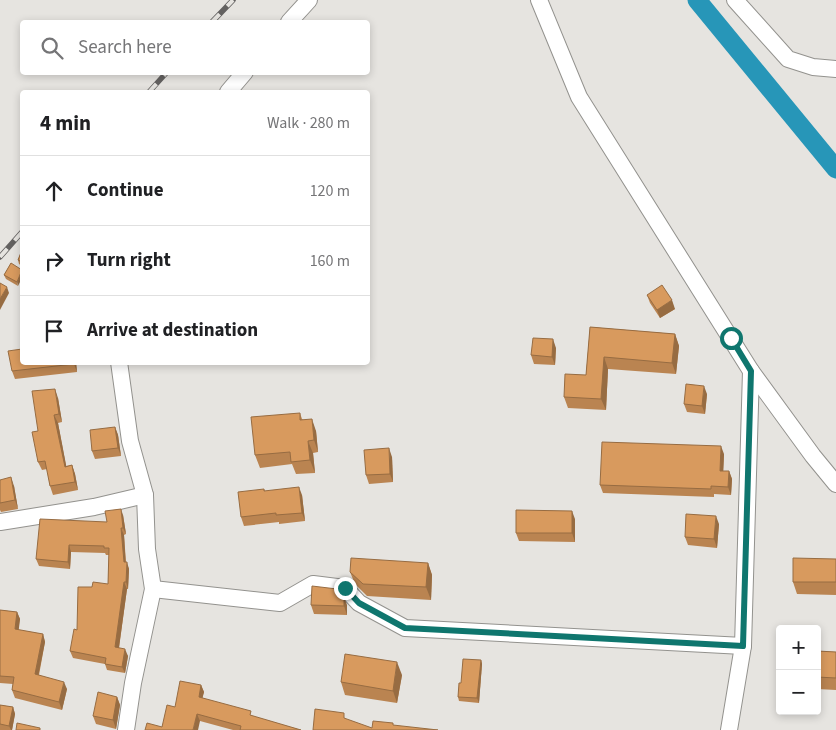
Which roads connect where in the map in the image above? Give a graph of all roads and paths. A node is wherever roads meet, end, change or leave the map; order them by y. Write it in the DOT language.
graph roads {
  1 [pos="309,0"];
  2 [pos="540,0"];
  3 [pos="735,0"];
  4 [pos="291,20"];
  5 [pos="836,69"];
  6 [pos="242,75"];
  7 [pos="230,90"];
  8 [pos="119,365"];
  9 [pos="751,371"];
  10 [pos="836,484"];
  11 [pos="145,495"];
  12 [pos="0,522"];
  13 [pos="153,589"];
  14 [pos="743,646"];
  15 [pos="126,730"];
  16 [pos="730,730"];
  1 -- 4 [label="street"];
  2 -- 9 [label="street"];
  3 -- 5 [label="street"];
  6 -- 7 [label="street"];
  8 -- 11 [label="street"];
  9 -- 10 [label="street"];
  9 -- 14 [label="street"];
  11 -- 12 [label="street"];
  11 -- 13 [label="street"];
  13 -- 14 [label="street"];
  13 -- 15 [label="street"];
  14 -- 16 [label="street"];
}
